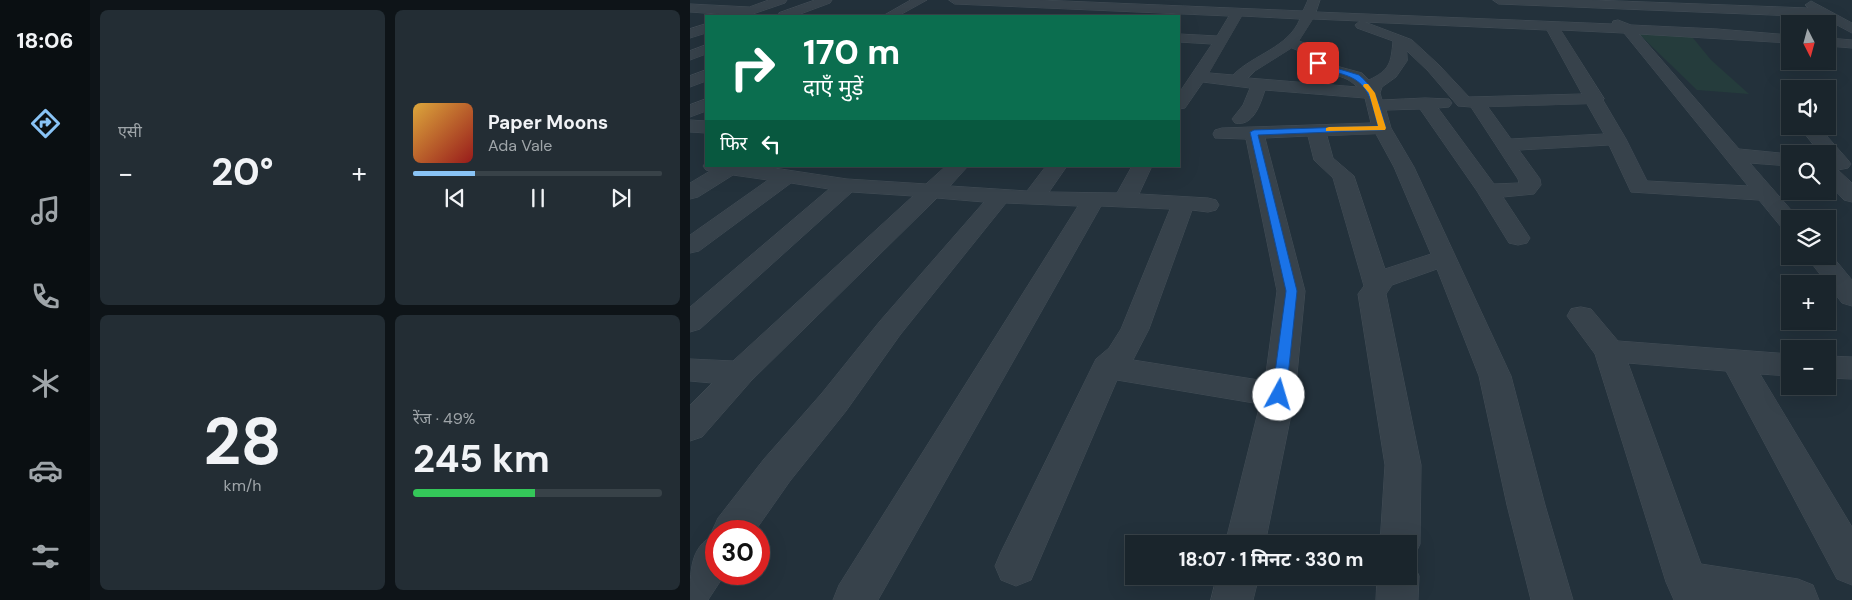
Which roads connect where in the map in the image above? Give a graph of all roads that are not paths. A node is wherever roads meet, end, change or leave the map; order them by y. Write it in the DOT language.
graph roads {
  1 [pos="781,0"];
  2 [pos="826,0"];
  3 [pos="921,0"];
  4 [pos="955,0"];
  5 [pos="1250,0"];
  6 [pos="1314,0"];
  7 [pos="1499,0"];
  8 [pos="1714,0"];
  9 [pos="1788,0"];
  10 [pos="1543,1"];
  11 [pos="993,2"];
  12 [pos="1600,2"];
  13 [pos="1583,3"];
  14 [pos="1654,3"];
  15 [pos="1075,5"];
  16 [pos="1805,6"];
  17 [pos="690,8"];
  18 [pos="1487,8"];
  19 [pos="1726,9"];
  20 [pos="1188,10"];
  21 [pos="978,11"];
  22 [pos="1126,12"];
  23 [pos="1240,12"];
  24 [pos="742,14"];
  25 [pos="787,15"];
  26 [pos="891,15"];
  27 [pos="1060,15"];
  28 [pos="1308,15"];
  29 [pos="1818,15"];
  30 [pos="690,20"];
  31 [pos="705,21"];
  32 [pos="1180,21"];
  33 [pos="1446,21"];
  34 [pos="1378,23"];
  35 [pos="1493,23"];
  36 [pos="1836,24"];
  37 [pos="1551,26"];
  38 [pos="705,28"];
  39 [pos="1836,28"];
  40 [pos="1628,29"];
  41 [pos="1852,29"];
  42 [pos="690,34"];
  43 [pos="1180,38"];
  44 [pos="1781,38"];
  45 [pos="1400,39"];
  46 [pos="690,40"];
  47 [pos="1221,40"];
  48 [pos="1852,40"];
  49 [pos="705,41"];
  50 [pos="1291,43"];
  51 [pos="1836,43"];
  52 [pos="1852,44"];
  53 [pos="705,49"];
  54 [pos="690,56"];
  55 [pos="705,75"];
  56 [pos="1199,77"];
  57 [pos="1238,80"];
  58 [pos="690,82"];
  59 [pos="1260,85"];
  60 [pos="1374,99"];
  61 [pos="1595,99"];
  62 [pos="1470,102"];
  63 [pos="1180,103"];
  64 [pos="1425,103"];
  65 [pos="705,104"];
  66 [pos="690,112"];
  67 [pos="690,126"];
  68 [pos="1248,126"];
  69 [pos="705,128"];
  70 [pos="1382,128"];
  71 [pos="1316,130"];
  72 [pos="1222,134"];
  73 [pos="1815,135"];
  74 [pos="1616,139"];
  75 [pos="1508,145"];
  76 [pos="1734,155"];
  77 [pos="1781,159"];
  78 [pos="690,164"];
  79 [pos="705,166"];
  80 [pos="1837,166"];
  81 [pos="722,167"];
  82 [pos="957,167"];
  83 [pos="1056,167"];
  84 [pos="1141,167"];
  85 [pos="787,176"];
  86 [pos="847,185"];
  87 [pos="931,191"];
  88 [pos="1488,191"];
  89 [pos="690,192"];
  90 [pos="1766,194"];
  91 [pos="1852,195"];
  92 [pos="1000,196"];
  93 [pos="1032,198"];
  94 [pos="1094,199"];
  95 [pos="1125,199"];
  96 [pos="1781,212"];
  97 [pos="1518,238"];
  98 [pos="690,246"];
  99 [pos="1445,258"];
  100 [pos="1825,265"];
  101 [pos="1377,285"];
  102 [pos="1852,297"];
  103 [pos="1580,316"];
  104 [pos="690,322"];
  105 [pos="1609,350"];
  106 [pos="1737,362"];
  107 [pos="1781,364"];
  108 [pos="1107,367"];
  109 [pos="1836,367"];
  110 [pos="1852,368"];
  111 [pos="690,370"];
  112 [pos="740,373"];
  113 [pos="1279,395"];
  114 [pos="690,427"];
  115 [pos="740,520"];
  116 [pos="1248,535"];
  117 [pos="1400,535"];
  118 [pos="1852,565"];
  119 [pos="1016,566"];
  120 [pos="705,568"];
  121 [pos="1236,585"];
  122 [pos="1398,585"];
  123 [pos="690,589"];
  124 [pos="1691,591"];
  125 [pos="854,600"];
  126 [pos="1232,600"];
  127 [pos="1397,600"];
  128 [pos="1552,600"];
  129 [pos="1798,600"];
  1 -- 24 [label="street"];
  2 -- 25 [label="street"];
  3 -- 26 [label="street"];
  4 -- 11 [label="street"];
  5 -- 23 [label="street"];
  6 -- 28 [label="street"];
  7 -- 10 [label="street"];
  8 -- 19 [label="street"];
  9 -- 16 [label="street"];
  10 -- 13 [label="street"];
  11 -- 15 [label="street"];
  11 -- 21 [label="street"];
  12 -- 13 [label="street"];
  12 -- 14 [label="street"];
  13 -- 40 [label="street"];
  14 -- 19 [label="street"];
  15 -- 22 [label="street"];
  15 -- 27 [label="street"];
  16 -- 19 [label="street"];
  16 -- 29 [label="street"];
  17 -- 24 [label="street"];
  18 -- 35 [label="street"];
  20 -- 22 [label="street"];
  20 -- 23 [label="street"];
  20 -- 32 [label="street"];
  23 -- 28 [label="street"];
  23 -- 47 [label="street"];
  28 -- 34 [label="street"];
  28 -- 50 [label="street"];
  30 -- 31 [label="street"];
  33 -- 34 [label="street"];
  33 -- 35 [label="street"];
  33 -- 45 [label="street"];
  34 -- 45 [label="street"];
  35 -- 37 [label="street"];
  36 -- 41 [label="street"];
  37 -- 40 [label="street"];
  37 -- 61 [label="street"];
  38 -- 42 [label="street"];
  39 -- 48 [label="street"];
  40 -- 44 [label="street"];
  40 -- 76 [label="street"];
  43 -- 47 [label="street"];
  45 -- 60 [label="street"];
  45 -- 62 [label="street"];
  46 -- 49 [label="street"];
  47 -- 56 [label="street"];
  50 -- 57 [label="street"];
  50 -- 60 [label="street"];
  51 -- 52 [label="street"];
  53 -- 54 [label="street"];
  55 -- 58 [label="street"];
  56 -- 57 [label="street"];
  56 -- 63 [label="street"];
  57 -- 59 [label="street"];
  59 -- 60 [label="street"];
  59 -- 68 [label="street"];
  60 -- 64 [label="street"];
  60 -- 70 [label="street"];
  61 -- 62 [label="street"];
  61 -- 74 [label="street"];
  62 -- 64 [label="street"];
  62 -- 75 [label="street"];
  64 -- 88 [label="street"];
  65 -- 66 [label="street"];
  67 -- 69 [label="street"];
  68 -- 71 [label="street"];
  68 -- 72 [label="street"];
  68 -- 113 [label="street"];
  70 -- 71 [label="street"];
  70 -- 99 [label="street"];
  71 -- 101 [label="street"];
  73 -- 80 [label="street"];
  74 -- 75 [label="street"];
  74 -- 90 [label="street"];
  75 -- 88 [label="street"];
  76 -- 77 [label="street"];
  76 -- 90 [label="street"];
  78 -- 79 [label="street"];
  80 -- 91 [label="street"];
  81 -- 85 [label="street"];
  81 -- 89 [label="street"];
  82 -- 87 [label="street"];
  83 -- 93 [label="street"];
  84 -- 95 [label="street"];
  85 -- 86 [label="street"];
  85 -- 98 [label="street"];
  86 -- 87 [label="street"];
  86 -- 104 [label="street"];
  87 -- 92 [label="street"];
  87 -- 112 [label="street"];
  88 -- 97 [label="street"];
  90 -- 96 [label="street"];
  92 -- 93 [label="street"];
  92 -- 115 [label="street"];
  93 -- 94 [label="street"];
  94 -- 95 [label="street"];
  94 -- 125 [label="street"];
  95 -- 108 [label="street"];
  99 -- 101 [label="street"];
  99 -- 128 [label="street"];
  100 -- 102 [label="street"];
  101 -- 117 [label="street"];
  103 -- 105 [label="street"];
  105 -- 106 [label="street"];
  105 -- 124 [label="street"];
  106 -- 107 [label="street"];
  106 -- 118 [label="street"];
  108 -- 113 [label="street"];
  108 -- 119 [label="street"];
  109 -- 110 [label="street"];
  111 -- 112 [label="street"];
  112 -- 114 [label="street"];
  113 -- 116 [label="street"];
  120 -- 123 [label="street"];
  121 -- 126 [label="street"];
  122 -- 127 [label="street"];
  124 -- 129 [label="street"];
}
